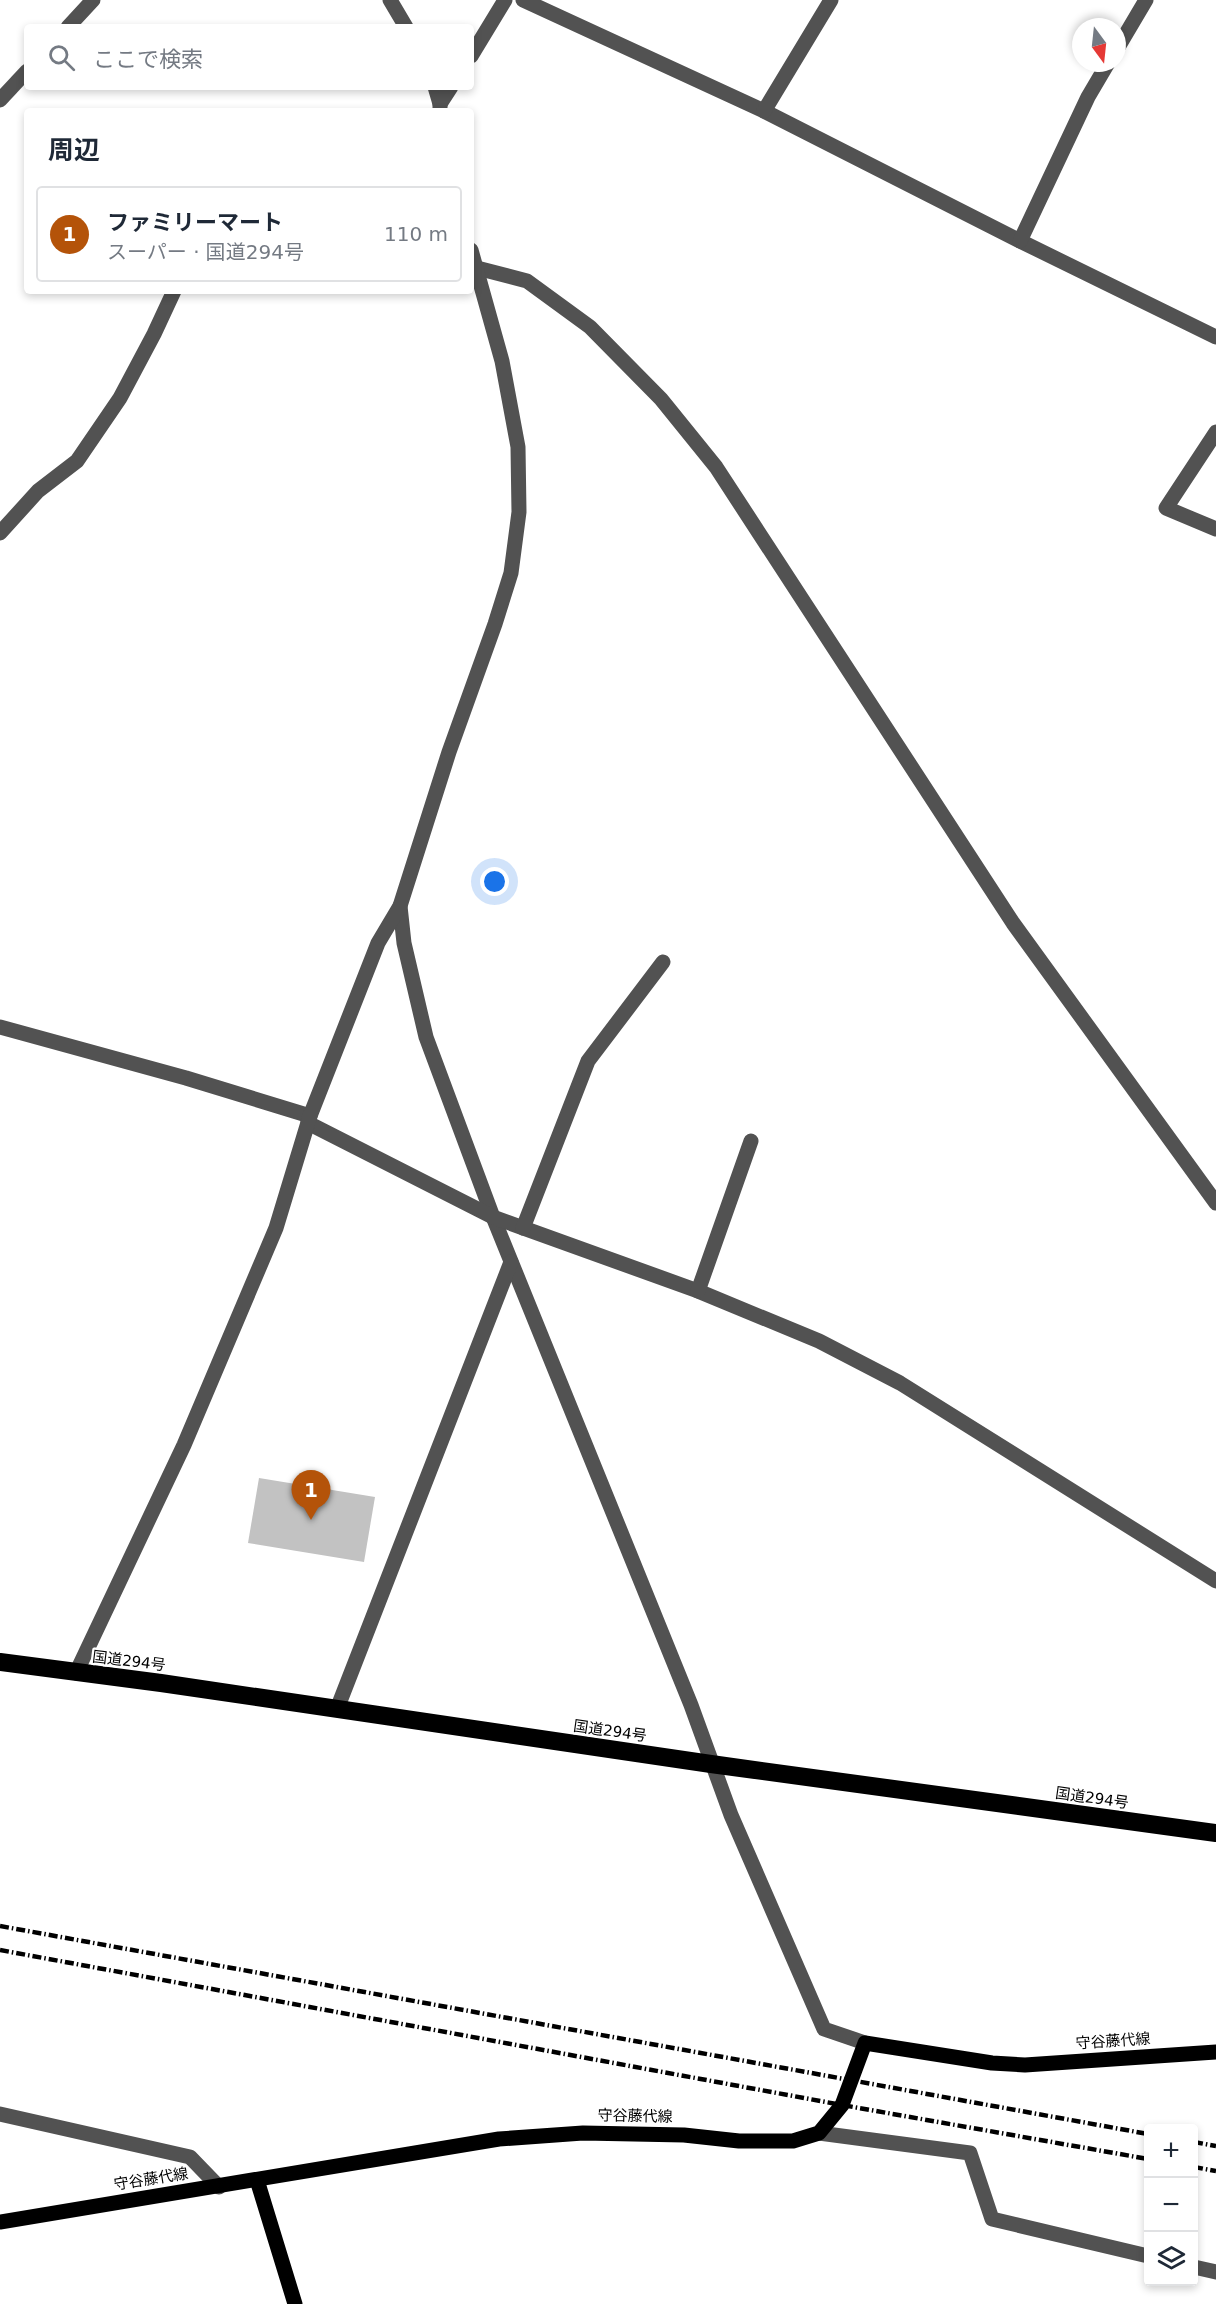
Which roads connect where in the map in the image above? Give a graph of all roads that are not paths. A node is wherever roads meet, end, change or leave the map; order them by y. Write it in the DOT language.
graph roads {
  1 [pos="93,0"];
  2 [pos="390,0"];
  3 [pos="505,0"];
  4 [pos="523,0"];
  5 [pos="831,0"];
  6 [pos="1146,0"];
  7 [pos="71,24"];
  8 [pos="404,24"];
  9 [pos="1126,34"];
  10 [pos="474,51"];
  11 [pos="1103,72"];
  12 [pos="24,74"];
  13 [pos="436,90"];
  14 [pos="449,90"];
  15 [pos="0,100"];
  16 [pos="440,108"];
  17 [pos="765,111"];
  18 [pos="1020,241"];
  19 [pos="474,259"];
  20 [pos="477,268"];
  21 [pos="173,294"];
  22 [pos="1216,338"];
  23 [pos="1216,432"];
  24 [pos="1216,530"];
  25 [pos="0,533"];
  26 [pos="400,906"];
  27 [pos="663,962"];
  28 [pos="0,1027"];
  29 [pos="309,1120"];
  30 [pos="751,1141"];
  31 [pos="1216,1203"];
  32 [pos="493,1218"];
  33 [pos="523,1228"];
  34 [pos="511,1262"];
  35 [pos="698,1291"];
  36 [pos="1216,1581"];
  37 [pos="0,1662"];
  38 [pos="76,1673"];
  39 [pos="337,1709"];
  40 [pos="711,1764"];
  41 [pos="1216,1833"];
  42 [pos="865,2043"];
  43 [pos="1216,2052"];
  44 [pos="0,2114"];
  45 [pos="819,2133"];
  46 [pos="257,2180"];
  47 [pos="219,2187"];
  48 [pos="0,2222"];
  49 [pos="1144,2255"];
  50 [pos="1198,2267"];
  51 [pos="1216,2272"];
  52 [pos="295,2304"];
  1 -- 7 [label="street"];
  2 -- 8 [label="street"];
  3 -- 10 [label="street"];
  4 -- 17 [label="street"];
  5 -- 17 [label="street"];
  6 -- 9 [label="street"];
  11 -- 18 [label="street"];
  12 -- 15 [label="street"];
  13 -- 16 [label="street"];
  14 -- 16 [label="street"];
  17 -- 18 [label="street"];
  18 -- 22 [label="street"];
  19 -- 20 [label="street"];
  20 -- 26 [label="street"];
  20 -- 31 [label="street"];
  21 -- 25 [label="street"];
  23 -- 24 [label="street"];
  26 -- 29 [label="street"];
  26 -- 32 [label="street"];
  27 -- 33 [label="street"];
  28 -- 29 [label="street"];
  29 -- 32 [label="street"];
  29 -- 38 [label="street"];
  30 -- 35 [label="street"];
  32 -- 33 [label="street"];
  32 -- 34 [label="street"];
  33 -- 35 [label="street"];
  34 -- 39 [label="street"];
  34 -- 40 [label="street"];
  35 -- 36 [label="street"];
  37 -- 38 [label="highway, 国道294号"];
  38 -- 39 [label="highway, 国道294号"];
  39 -- 40 [label="highway, 国道294号"];
  40 -- 41 [label="highway, 国道294号"];
  40 -- 42 [label="street"];
  42 -- 43 [label="main road, 守谷藤代線"];
  42 -- 45 [label="main road"];
  44 -- 47 [label="street"];
  45 -- 46 [label="main road, 守谷藤代線"];
  45 -- 49 [label="street"];
  46 -- 47 [label="main road, 守谷藤代線"];
  46 -- 52 [label="main road"];
  47 -- 48 [label="main road, 守谷藤代線"];
  50 -- 51 [label="street"];
}
